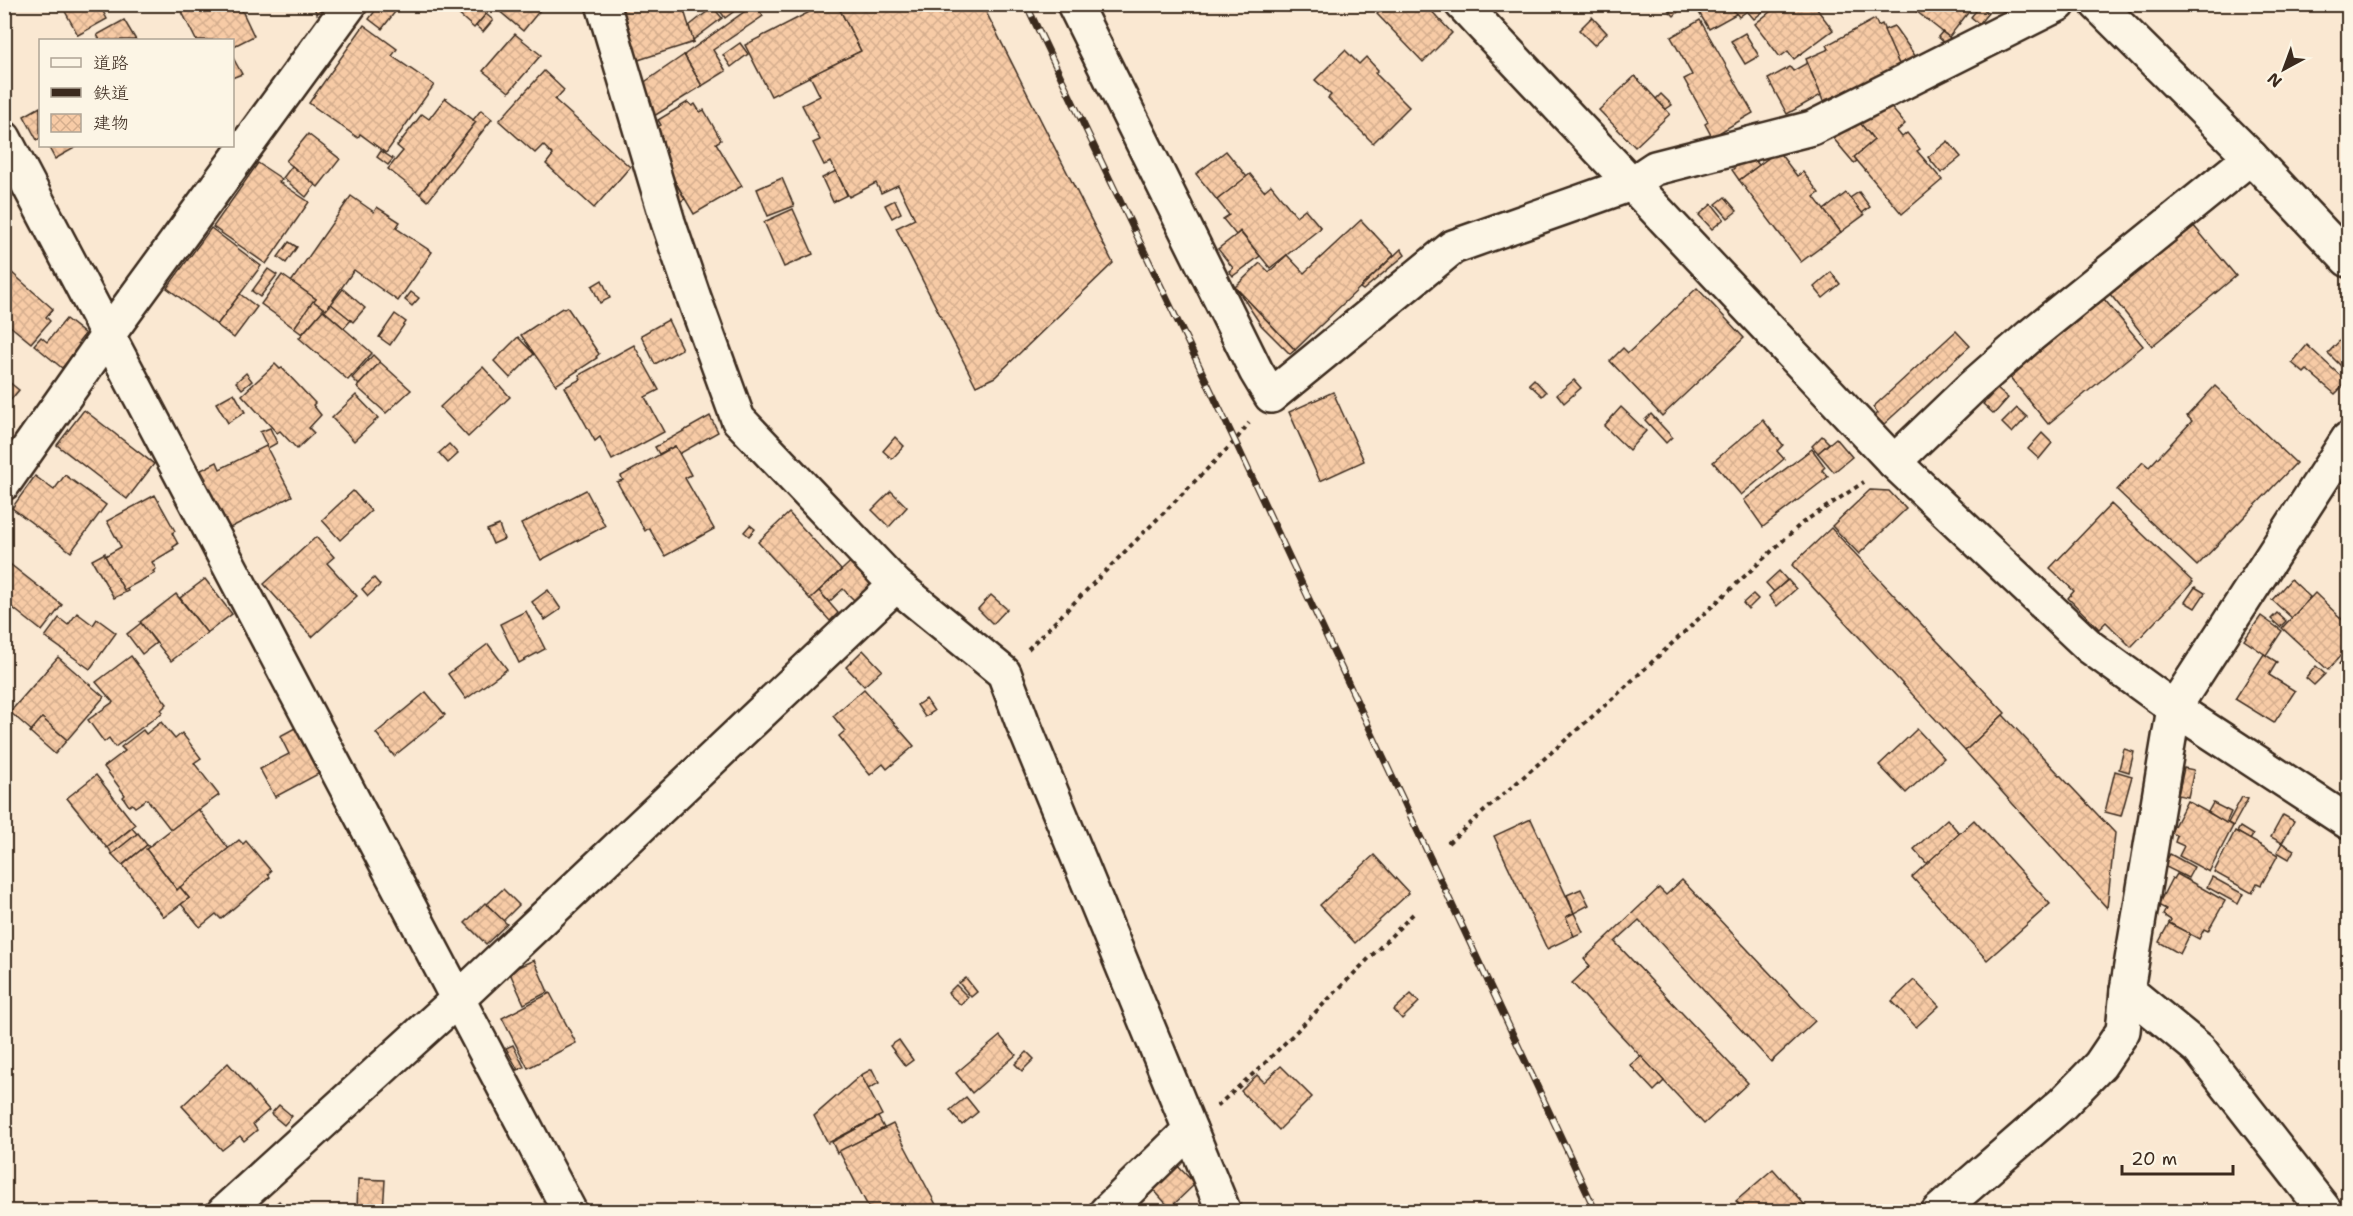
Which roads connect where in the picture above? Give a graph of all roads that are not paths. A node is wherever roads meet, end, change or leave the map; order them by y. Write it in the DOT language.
graph roads {
  1 [pos="350,4"];
  2 [pos="603,4"];
  3 [pos="1074,4"];
  4 [pos="1462,4"];
  5 [pos="2059,4"];
  6 [pos="2097,4"];
  7 [pos="4,138"];
  8 [pos="2251,157"];
  9 [pos="1631,184"];
  10 [pos="2349,260"];
  11 [pos="108,335"];
  12 [pos="2349,439"];
  13 [pos="1894,462"];
  14 [pos="4,483"];
  15 [pos="896,585"];
  16 [pos="2174,708"];
  17 [pos="2349,822"];
  18 [pos="2127,990"];
  19 [pos="458,1000"];
  20 [pos="1190,1130"];
  21 [pos="224,1212"];
  22 [pos="570,1212"];
  23 [pos="1107,1212"];
  24 [pos="1224,1212"];
  25 [pos="1938,1212"];
  26 [pos="2326,1212"];
  1 -- 11 [label="street"];
  2 -- 15 [label="street"];
  3 -- 9 [label="street"];
  4 -- 9 [label="street"];
  5 -- 9 [label="street"];
  6 -- 8 [label="street"];
  7 -- 11 [label="street"];
  8 -- 10 [label="street"];
  8 -- 13 [label="street"];
  9 -- 13 [label="street"];
  11 -- 14 [label="street"];
  11 -- 19 [label="street"];
  12 -- 16 [label="street"];
  13 -- 16 [label="street"];
  15 -- 19 [label="street"];
  15 -- 20 [label="street"];
  16 -- 17 [label="street"];
  16 -- 18 [label="street"];
  18 -- 25 [label="street"];
  18 -- 26 [label="street"];
  19 -- 21 [label="street"];
  19 -- 22 [label="street"];
  20 -- 23 [label="street"];
  20 -- 24 [label="street"];
}
